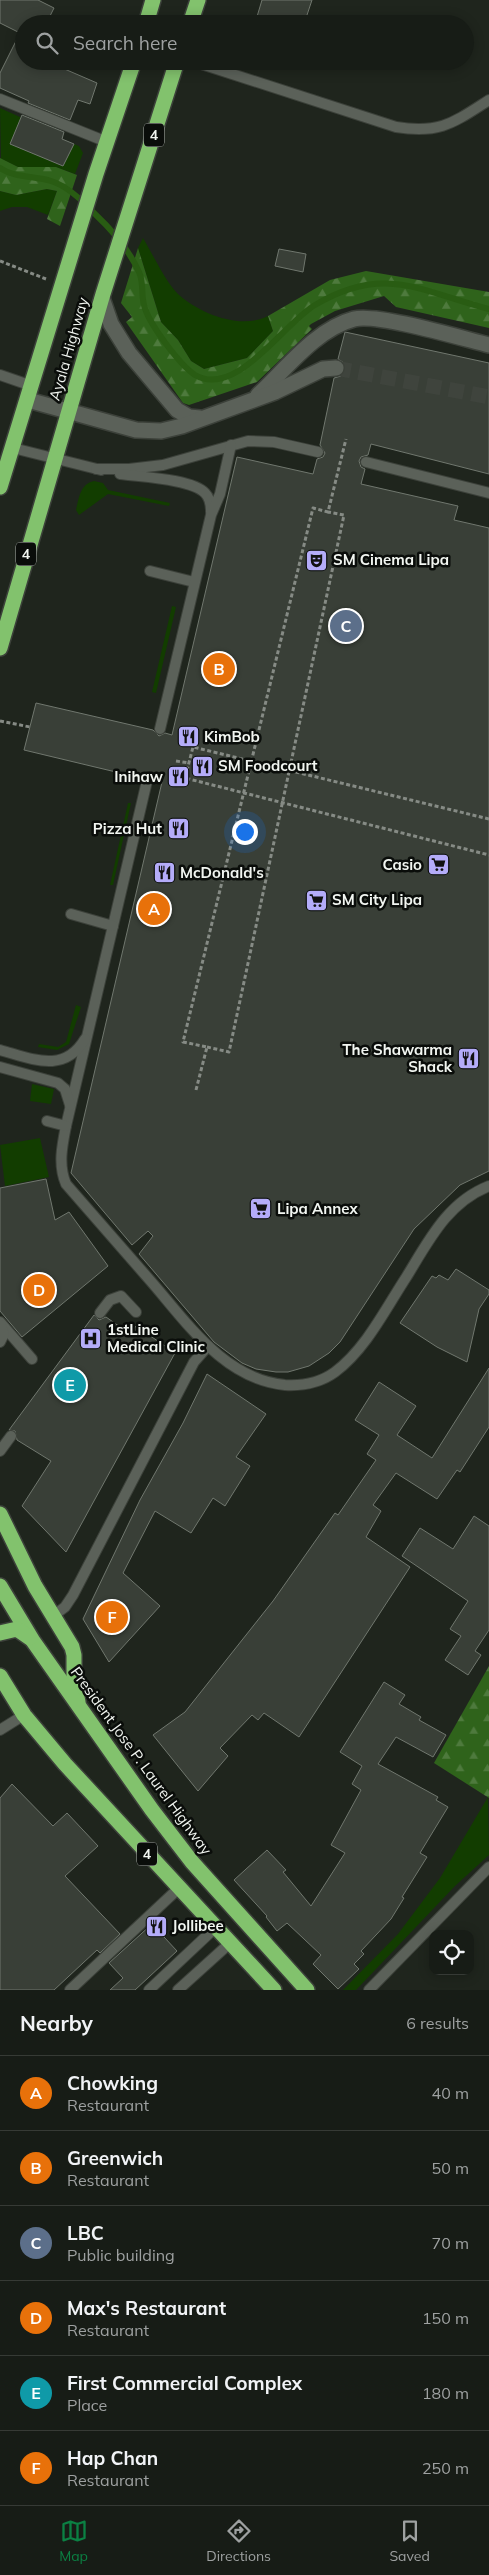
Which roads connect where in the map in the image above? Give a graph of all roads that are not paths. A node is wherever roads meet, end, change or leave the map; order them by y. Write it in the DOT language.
graph roads {
  1 [pos="153,0"];
  2 [pos="198,0"];
  3 [pos="149,15"];
  4 [pos="193,15"];
  5 [pos="131,70"];
  6 [pos="173,70"];
  7 [pos="220,70"];
  8 [pos="0,99"];
  9 [pos="489,100"];
  10 [pos="107,142"];
  11 [pos="102,296"];
  12 [pos="489,345"];
  13 [pos="336,368"];
  14 [pos="0,375"];
  15 [pos="30,393"];
  16 [pos="246,402"];
  17 [pos="70,412"];
  18 [pos="200,418"];
  19 [pos="231,446"];
  20 [pos="12,448"];
  21 [pos="318,452"];
  22 [pos="56,460"];
  23 [pos="366,462"];
  24 [pos="96,470"];
  25 [pos="0,487"];
  26 [pos="489,493"];
  27 [pos="211,515"];
  28 [pos="150,571"];
  29 [pos="194,582"];
  30 [pos="0,648"];
  31 [pos="160,729"];
  32 [pos="147,781"];
  33 [pos="71,914"];
  34 [pos="113,926"];
  35 [pos="90,1029"];
  36 [pos="0,1050"];
  37 [pos="0,1067"];
  38 [pos="71,1107"];
  39 [pos="47,1121"];
  40 [pos="66,1126"];
  41 [pos="489,1186"];
  42 [pos="136,1312"];
  43 [pos="100,1313"];
  44 [pos="0,1322"];
  45 [pos="0,1342"];
  46 [pos="208,1346"];
  47 [pos="32,1359"];
  48 [pos="11,1436"];
  49 [pos="0,1451"];
  50 [pos="0,1514"];
  51 [pos="0,1586"];
  52 [pos="53,1616"];
  53 [pos="0,1633"];
  54 [pos="33,1641"];
  55 [pos="0,1676"];
  56 [pos="0,1694"];
  57 [pos="79,1708"];
  58 [pos="24,1715"];
  59 [pos="0,1730"];
  60 [pos="489,1867"];
  61 [pos="179,1888"];
  62 [pos="215,1928"];
  63 [pos="230,1943"];
  64 [pos="70,1990"];
  65 [pos="149,1990"];
  66 [pos="178,1990"];
  67 [pos="274,1990"];
  68 [pos="307,1990"];
  69 [pos="369,1990"];
  1 -- 3 [label="highway"];
  2 -- 4 [label="highway"];
  5 -- 10 [label="highway, Ayala Highway"];
  6 -- 11 [label="highway, Ayala Highway / 4"];
  7 -- 9 [label="lane"];
  8 -- 10 [label="lane"];
  10 -- 15 [label="highway, Ayala Highway"];
  11 -- 17 [label="highway, Ayala Highway / 4"];
  11 -- 18 [label="street"];
  12 -- 16 [label="street"];
  13 -- 16 [label="street"];
  14 -- 15 [label="lane"];
  15 -- 17 [label="street"];
  15 -- 20 [label="highway, Ayala Highway"];
  16 -- 18 [label="street"];
  17 -- 18 [label="street"];
  17 -- 22 [label="highway, Ayala Highway / 4"];
  19 -- 21 [label="lane"];
  19 -- 24 [label="lane"];
  19 -- 27 [label="lane"];
  20 -- 22 [label="lane"];
  20 -- 25 [label="highway, Ayala Highway"];
  22 -- 24 [label="lane"];
  22 -- 30 [label="highway, Ayala Highway / 4"];
  23 -- 26 [label="lane"];
  24 -- 27 [label="lane"];
  27 -- 29 [label="lane"];
  28 -- 29 [label="lane"];
  29 -- 31 [label="lane"];
  32 -- 34 [label="lane"];
  33 -- 34 [label="lane"];
  34 -- 35 [label="lane"];
  35 -- 36 [label="lane"];
  35 -- 38 [label="lane"];
  37 -- 38 [label="lane"];
  38 -- 40 [label="lane"];
  39 -- 40 [label="lane"];
  40 -- 46 [label="lane"];
  41 -- 46 [label="lane"];
  42 -- 43 [label="lane"];
  44 -- 45 [label="lane"];
  44 -- 47 [label="lane"];
  46 -- 52 [label="lane"];
  48 -- 49 [label="lane"];
  50 -- 52 [label="highway"];
  51 -- 54 [label="highway, President Jose P. Laurel Highway / 4"];
  52 -- 57 [label="highway"];
  53 -- 54 [label="highway"];
  54 -- 57 [label="highway, President Jose P. Laurel Highway / 4"];
  55 -- 58 [label="highway, 4"];
  56 -- 58 [label="highway"];
  57 -- 68 [label="highway, President Jose P. Laurel Highway / 4"];
  58 -- 59 [label="lane"];
  58 -- 61 [label="highway, 4"];
  60 -- 69 [label="lane"];
  61 -- 62 [label="highway, 4"];
  61 -- 64 [label="lane"];
  62 -- 63 [label="highway, 4"];
  62 -- 65 [label="lane"];
  63 -- 66 [label="lane"];
  63 -- 67 [label="highway, 4"];
}
